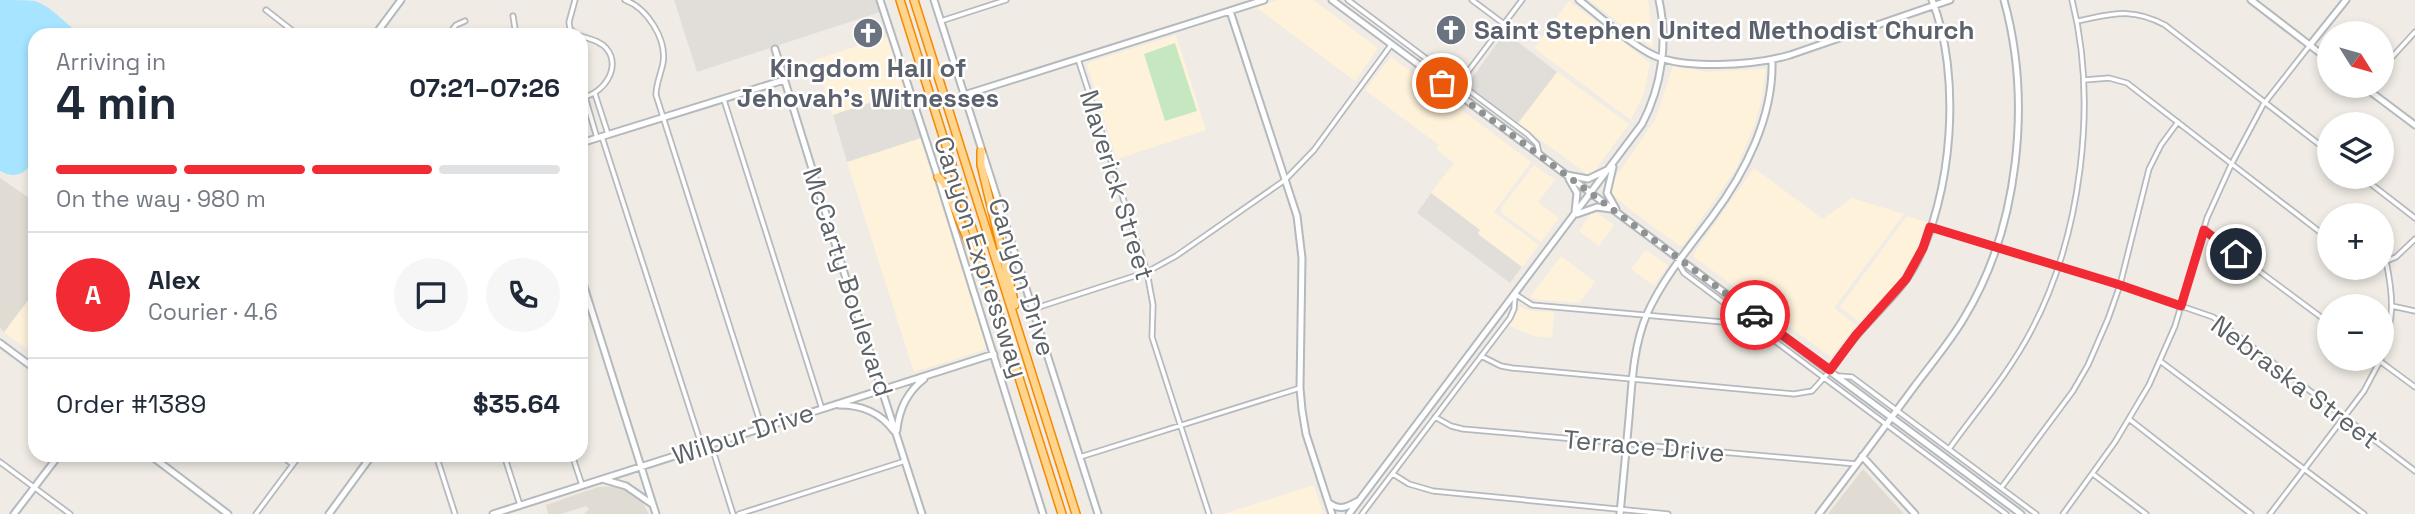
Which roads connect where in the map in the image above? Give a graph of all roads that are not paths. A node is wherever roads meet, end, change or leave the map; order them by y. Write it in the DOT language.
graph roads {
  1 [pos="401,0"];
  2 [pos="575,0"];
  3 [pos="625,0"];
  4 [pos="880,0"];
  5 [pos="900,0"];
  6 [pos="914,0"];
  7 [pos="934,0"];
  8 [pos="1006,0"];
  9 [pos="1264,0"];
  10 [pos="1332,0"];
  11 [pos="1348,0"];
  12 [pos="1472,0"];
  13 [pos="1522,0"];
  14 [pos="1579,0"];
  15 [pos="1659,0"];
  16 [pos="1950,0"];
  17 [pos="2004,0"];
  18 [pos="2072,0"];
  19 [pos="2251,0"];
  20 [pos="2346,0"];
  21 [pos="1933,3"];
  22 [pos="266,10"];
  23 [pos="1230,11"];
  24 [pos="513,16"];
  25 [pos="466,21"];
  26 [pos="941,21"];
  27 [pos="2077,21"];
  28 [pos="1504,24"];
  29 [pos="289,28"];
  30 [pos="380,28"];
  31 [pos="454,28"];
  32 [pos="515,28"];
  33 [pos="570,28"];
  34 [pos="2415,32"];
  35 [pos="588,39"];
  36 [pos="1391,45"];
  37 [pos="2310,45"];
  38 [pos="775,49"];
  39 [pos="2317,51"];
  40 [pos="2394,55"];
  41 [pos="1662,58"];
  42 [pos="1078,59"];
  43 [pos="1772,60"];
  44 [pos="784,80"];
  45 [pos="2083,80"];
  46 [pos="1459,83"];
  47 [pos="1453,92"];
  48 [pos="596,93"];
  49 [pos="588,95"];
  50 [pos="964,95"];
  51 [pos="2381,98"];
  52 [pos="724,100"];
  53 [pos="2264,103"];
  54 [pos="588,107"];
  55 [pos="663,117"];
  56 [pos="2178,122"];
  57 [pos="2415,125"];
  58 [pos="602,136"];
  59 [pos="588,141"];
  60 [pos="2317,143"];
  61 [pos="981,151"];
  62 [pos="1539,155"];
  63 [pos="2231,165"];
  64 [pos="1612,166"];
  65 [pos="1566,175"];
  66 [pos="938,177"];
  67 [pos="1285,180"];
  68 [pos="2378,189"];
  69 [pos="1591,193"];
  70 [pos="1616,211"];
  71 [pos="1574,215"];
  72 [pos="2415,218"];
  73 [pos="1930,227"];
  74 [pos="2204,230"];
  75 [pos="2317,230"];
  76 [pos="2415,239"];
  77 [pos="1995,247"];
  78 [pos="2394,258"];
  79 [pos="1679,261"];
  80 [pos="2058,266"];
  81 [pos="1147,272"];
  82 [pos="2120,285"];
  83 [pos="990,288"];
  84 [pos="1515,293"];
  85 [pos="588,299"];
  86 [pos="1742,306"];
  87 [pos="2181,306"];
  88 [pos="2394,306"];
  89 [pos="1032,309"];
  90 [pos="2415,311"];
  91 [pos="1737,313"];
  92 [pos="2317,314"];
  93 [pos="1646,315"];
  94 [pos="0,343"];
  95 [pos="1025,350"];
  96 [pos="994,354"];
  97 [pos="1481,356"];
  98 [pos="2160,360"];
  99 [pos="28,364"];
  100 [pos="1830,370"];
  101 [pos="2394,370"];
  102 [pos="2374,371"];
  103 [pos="932,374"];
  104 [pos="1838,376"];
  105 [pos="1632,379"];
  106 [pos="1824,379"];
  107 [pos="2415,387"];
  108 [pos="1300,388"];
  109 [pos="882,390"];
  110 [pos="834,405"];
  111 [pos="822,408"];
  112 [pos="1897,410"];
  113 [pos="1435,417"];
  114 [pos="1892,417"];
  115 [pos="2344,417"];
  116 [pos="2129,419"];
  117 [pos="1181,425"];
  118 [pos="1886,425"];
  119 [pos="762,428"];
  120 [pos="896,433"];
  121 [pos="711,444"];
  122 [pos="1627,445"];
  123 [pos="702,447"];
  124 [pos="1949,449"];
  125 [pos="1862,456"];
  126 [pos="1080,457"];
  127 [pos="0,461"];
  128 [pos="905,461"];
  129 [pos="54,462"];
  130 [pos="159,462"];
  131 [pos="289,462"];
  132 [pos="295,462"];
  133 [pos="367,462"];
  134 [pos="438,462"];
  135 [pos="506,462"];
  136 [pos="574,462"];
  137 [pos="1857,464"];
  138 [pos="293,465"];
  139 [pos="641,466"];
  140 [pos="2304,469"];
  141 [pos="2415,471"];
  142 [pos="1392,474"];
  143 [pos="2093,474"];
  144 [pos="602,479"];
  145 [pos="582,485"];
  146 [pos="34,487"];
  147 [pos="2001,488"];
  148 [pos="1361,499"];
  149 [pos="1328,502"];
  150 [pos="22,503"];
  151 [pos="520,505"];
  152 [pos="654,506"];
  153 [pos="1620,511"];
  154 [pos="224,513"];
  155 [pos="14,514"];
  156 [pos="21,514"];
  157 [pos="70,514"];
  158 [pos="256,514"];
  159 [pos="329,514"];
  160 [pos="455,514"];
  161 [pos="493,514"];
  162 [pos="656,514"];
  163 [pos="733,514"];
  164 [pos="739,514"];
  165 [pos="922,514"];
  166 [pos="1043,514"];
  167 [pos="1061,514"];
  168 [pos="1076,514"];
  169 [pos="1098,514"];
  170 [pos="1209,514"];
  171 [pos="1332,514"];
  172 [pos="1349,514"];
  173 [pos="1362,514"];
  174 [pos="1668,514"];
  175 [pos="1819,514"];
  176 [pos="1915,514"];
  177 [pos="2006,514"];
  178 [pos="2021,514"];
  179 [pos="2036,514"];
  180 [pos="2063,514"];
  181 [pos="2146,514"];
  182 [pos="2251,514"];
  183 [pos="2270,514"];
  184 [pos="2364,514"];
  1 -- 30 [label="main road"];
  2 -- 33 [label="street"];
  3 -- 55 [label="street"];
  4 -- 66 [label="main road, Canyon Drive"];
  5 -- 83 [label="highway, Canyon Expressway"];
  6 -- 95 [label="highway, Canyon Expressway"];
  7 -- 26 [label="main road, Canyon Drive"];
  8 -- 26 [label="street"];
  9 -- 23 [label="main road"];
  10 -- 36 [label="main road"];
  11 -- 46 [label="street"];
  12 -- 28 [label="street"];
  13 -- 28 [label="street"];
  14 -- 41 [label="main road"];
  15 -- 41 [label="main road"];
  16 -- 21 [label="main road"];
  17 -- 77 [label="main road"];
  18 -- 27 [label="street"];
  19 -- 37 [label="main road"];
  20 -- 37 [label="main road"];
  21 -- 43 [label="main road"];
  21 -- 73 [label="main road"];
  22 -- 29 [label="street"];
  23 -- 42 [label="main road"];
  23 -- 67 [label="main road"];
  24 -- 32 [label="street"];
  25 -- 31 [label="street"];
  26 -- 50 [label="main road, Canyon Drive"];
  27 -- 45 [label="street"];
  27 -- 53 [label="street"];
  28 -- 46 [label="street"];
  34 -- 40 [label="street"];
  35 -- 48 [label="street"];
  36 -- 47 [label="main road"];
  36 -- 67 [label="street"];
  37 -- 39 [label="main road"];
  37 -- 53 [label="street"];
  38 -- 44 [label="main road, McCarty Boulevard"];
  41 -- 43 [label="main road"];
  41 -- 64 [label="main road"];
  42 -- 50 [label="main road"];
  42 -- 81 [label="street, Maverick Street"];
  43 -- 79 [label="main road"];
  44 -- 52 [label="main road"];
  44 -- 109 [label="main road, McCarty Boulevard"];
  45 -- 56 [label="street"];
  45 -- 80 [label="street"];
  46 -- 47 [label="street"];
  46 -- 62 [label="street"];
  47 -- 62 [label="main road"];
  48 -- 49 [label="street"];
  48 -- 58 [label="street"];
  50 -- 61 [label="main road, Canyon Drive"];
  51 -- 57 [label="main road"];
  52 -- 55 [label="main road"];
  52 -- 111 [label="street"];
  53 -- 60 [label="street"];
  53 -- 63 [label="street"];
  54 -- 58 [label="street"];
  55 -- 58 [label="main road"];
  55 -- 119 [label="street"];
  56 -- 63 [label="street"];
  56 -- 82 [label="street"];
  58 -- 59 [label="main road"];
  58 -- 123 [label="street"];
  61 -- 89 [label="main road, Canyon Drive"];
  61 -- 95 [label="highway"];
  62 -- 65 [label="main road"];
  63 -- 74 [label="street"];
  63 -- 75 [label="street"];
  64 -- 65 [label="main road"];
  64 -- 69 [label="main road"];
  64 -- 70 [label="main road"];
  65 -- 69 [label="main road"];
  65 -- 71 [label="main road"];
  66 -- 83 [label="highway"];
  66 -- 96 [label="main road, Canyon Drive"];
  67 -- 81 [label="street"];
  67 -- 108 [label="main road"];
  68 -- 72 [label="street"];
  69 -- 70 [label="main road"];
  69 -- 71 [label="main road"];
  70 -- 71 [label="main road"];
  70 -- 79 [label="main road"];
  71 -- 84 [label="main road"];
  73 -- 77 [label="street, Nebraska Street"];
  73 -- 100 [label="main road"];
  74 -- 87 [label="street"];
  74 -- 92 [label="street"];
  76 -- 78 [label="street"];
  77 -- 80 [label="street, Nebraska Street"];
  77 -- 112 [label="main road"];
  79 -- 86 [label="main road"];
  79 -- 91 [label="street"];
  79 -- 93 [label="main road"];
  80 -- 82 [label="street, Nebraska Street"];
  80 -- 124 [label="street"];
  81 -- 89 [label="street"];
  81 -- 117 [label="street, Maverick Street"];
  82 -- 87 [label="street, Nebraska Street"];
  82 -- 147 [label="street"];
  83 -- 167 [label="highway, Canyon Expressway"];
  84 -- 93 [label="street"];
  84 -- 97 [label="street"];
  84 -- 148 [label="main road"];
  85 -- 139 [label="main road"];
  86 -- 91 [label="street"];
  86 -- 100 [label="main road"];
  87 -- 98 [label="street"];
  87 -- 115 [label="street, Nebraska Street"];
  88 -- 90 [label="street"];
  89 -- 126 [label="main road, Canyon Drive"];
  91 -- 93 [label="street"];
  91 -- 106 [label="street"];
  93 -- 105 [label="main road"];
  94 -- 99 [label="main road"];
  95 -- 168 [label="highway, Canyon Expressway"];
  96 -- 103 [label="main road, Wilbur Drive"];
  96 -- 166 [label="main road, Canyon Drive"];
  97 -- 105 [label="street"];
  97 -- 113 [label="street"];
  98 -- 116 [label="street"];
  98 -- 140 [label="street"];
  100 -- 104 [label="main road"];
  100 -- 106 [label="street"];
  101 -- 107 [label="street"];
  102 -- 115 [label="street"];
  103 -- 109 [label="main road, Wilbur Drive"];
  103 -- 120 [label="main road"];
  104 -- 112 [label="street"];
  104 -- 114 [label="main road"];
  105 -- 106 [label="street"];
  105 -- 122 [label="main road"];
  106 -- 118 [label="street"];
  108 -- 117 [label="street"];
  108 -- 149 [label="main road"];
  109 -- 110 [label="main road, Wilbur Drive"];
  109 -- 120 [label="main road, McCarty Boulevard"];
  110 -- 111 [label="main road, Wilbur Drive"];
  110 -- 120 [label="main road"];
  111 -- 119 [label="main road, Wilbur Drive"];
  112 -- 114 [label="main road"];
  112 -- 124 [label="street"];
  113 -- 122 [label="street, Terrace Drive"];
  113 -- 142 [label="street"];
  114 -- 118 [label="main road"];
  114 -- 178 [label="main road"];
  115 -- 140 [label="street"];
  115 -- 141 [label="street, Nebraska Street"];
  116 -- 143 [label="street"];
  116 -- 182 [label="street"];
  117 -- 126 [label="street"];
  117 -- 170 [label="street, Maverick Street"];
  118 -- 125 [label="main road"];
  118 -- 177 [label="street"];
  119 -- 121 [label="main road, Wilbur Drive"];
  120 -- 128 [label="main road, McCarty Boulevard"];
  121 -- 123 [label="main road, Wilbur Drive"];
  121 -- 163 [label="street"];
  122 -- 137 [label="street, Terrace Drive"];
  122 -- 153 [label="main road"];
  123 -- 139 [label="main road, Wilbur Drive"];
  124 -- 147 [label="street"];
  125 -- 137 [label="main road"];
  125 -- 176 [label="main road"];
  126 -- 169 [label="main road, Canyon Drive"];
  127 -- 146 [label="street"];
  128 -- 164 [label="street"];
  128 -- 165 [label="main road, McCarty Boulevard"];
  129 -- 146 [label="main road"];
  130 -- 154 [label="main road"];
  131 -- 138 [label="street"];
  132 -- 138 [label="street"];
  133 -- 159 [label="main road"];
  134 -- 160 [label="street"];
  135 -- 151 [label="street"];
  136 -- 145 [label="street"];
  137 -- 175 [label="main road"];
  138 -- 158 [label="street"];
  139 -- 144 [label="main road, Wilbur Drive"];
  139 -- 152 [label="main road"];
  140 -- 183 [label="street"];
  140 -- 184 [label="street"];
  142 -- 153 [label="street"];
  142 -- 173 [label="street"];
  143 -- 180 [label="street"];
  143 -- 181 [label="street"];
  144 -- 145 [label="main road, Wilbur Drive"];
  144 -- 152 [label="main road"];
  145 -- 151 [label="main road, Wilbur Drive"];
  146 -- 150 [label="main road"];
  146 -- 157 [label="street"];
  147 -- 179 [label="street"];
  148 -- 149 [label="main road"];
  148 -- 172 [label="main road"];
  149 -- 171 [label="main road"];
  150 -- 155 [label="main road"];
  150 -- 156 [label="street"];
  151 -- 161 [label="main road, Wilbur Drive"];
  152 -- 162 [label="main road"];
  153 -- 174 [label="street"];
}
